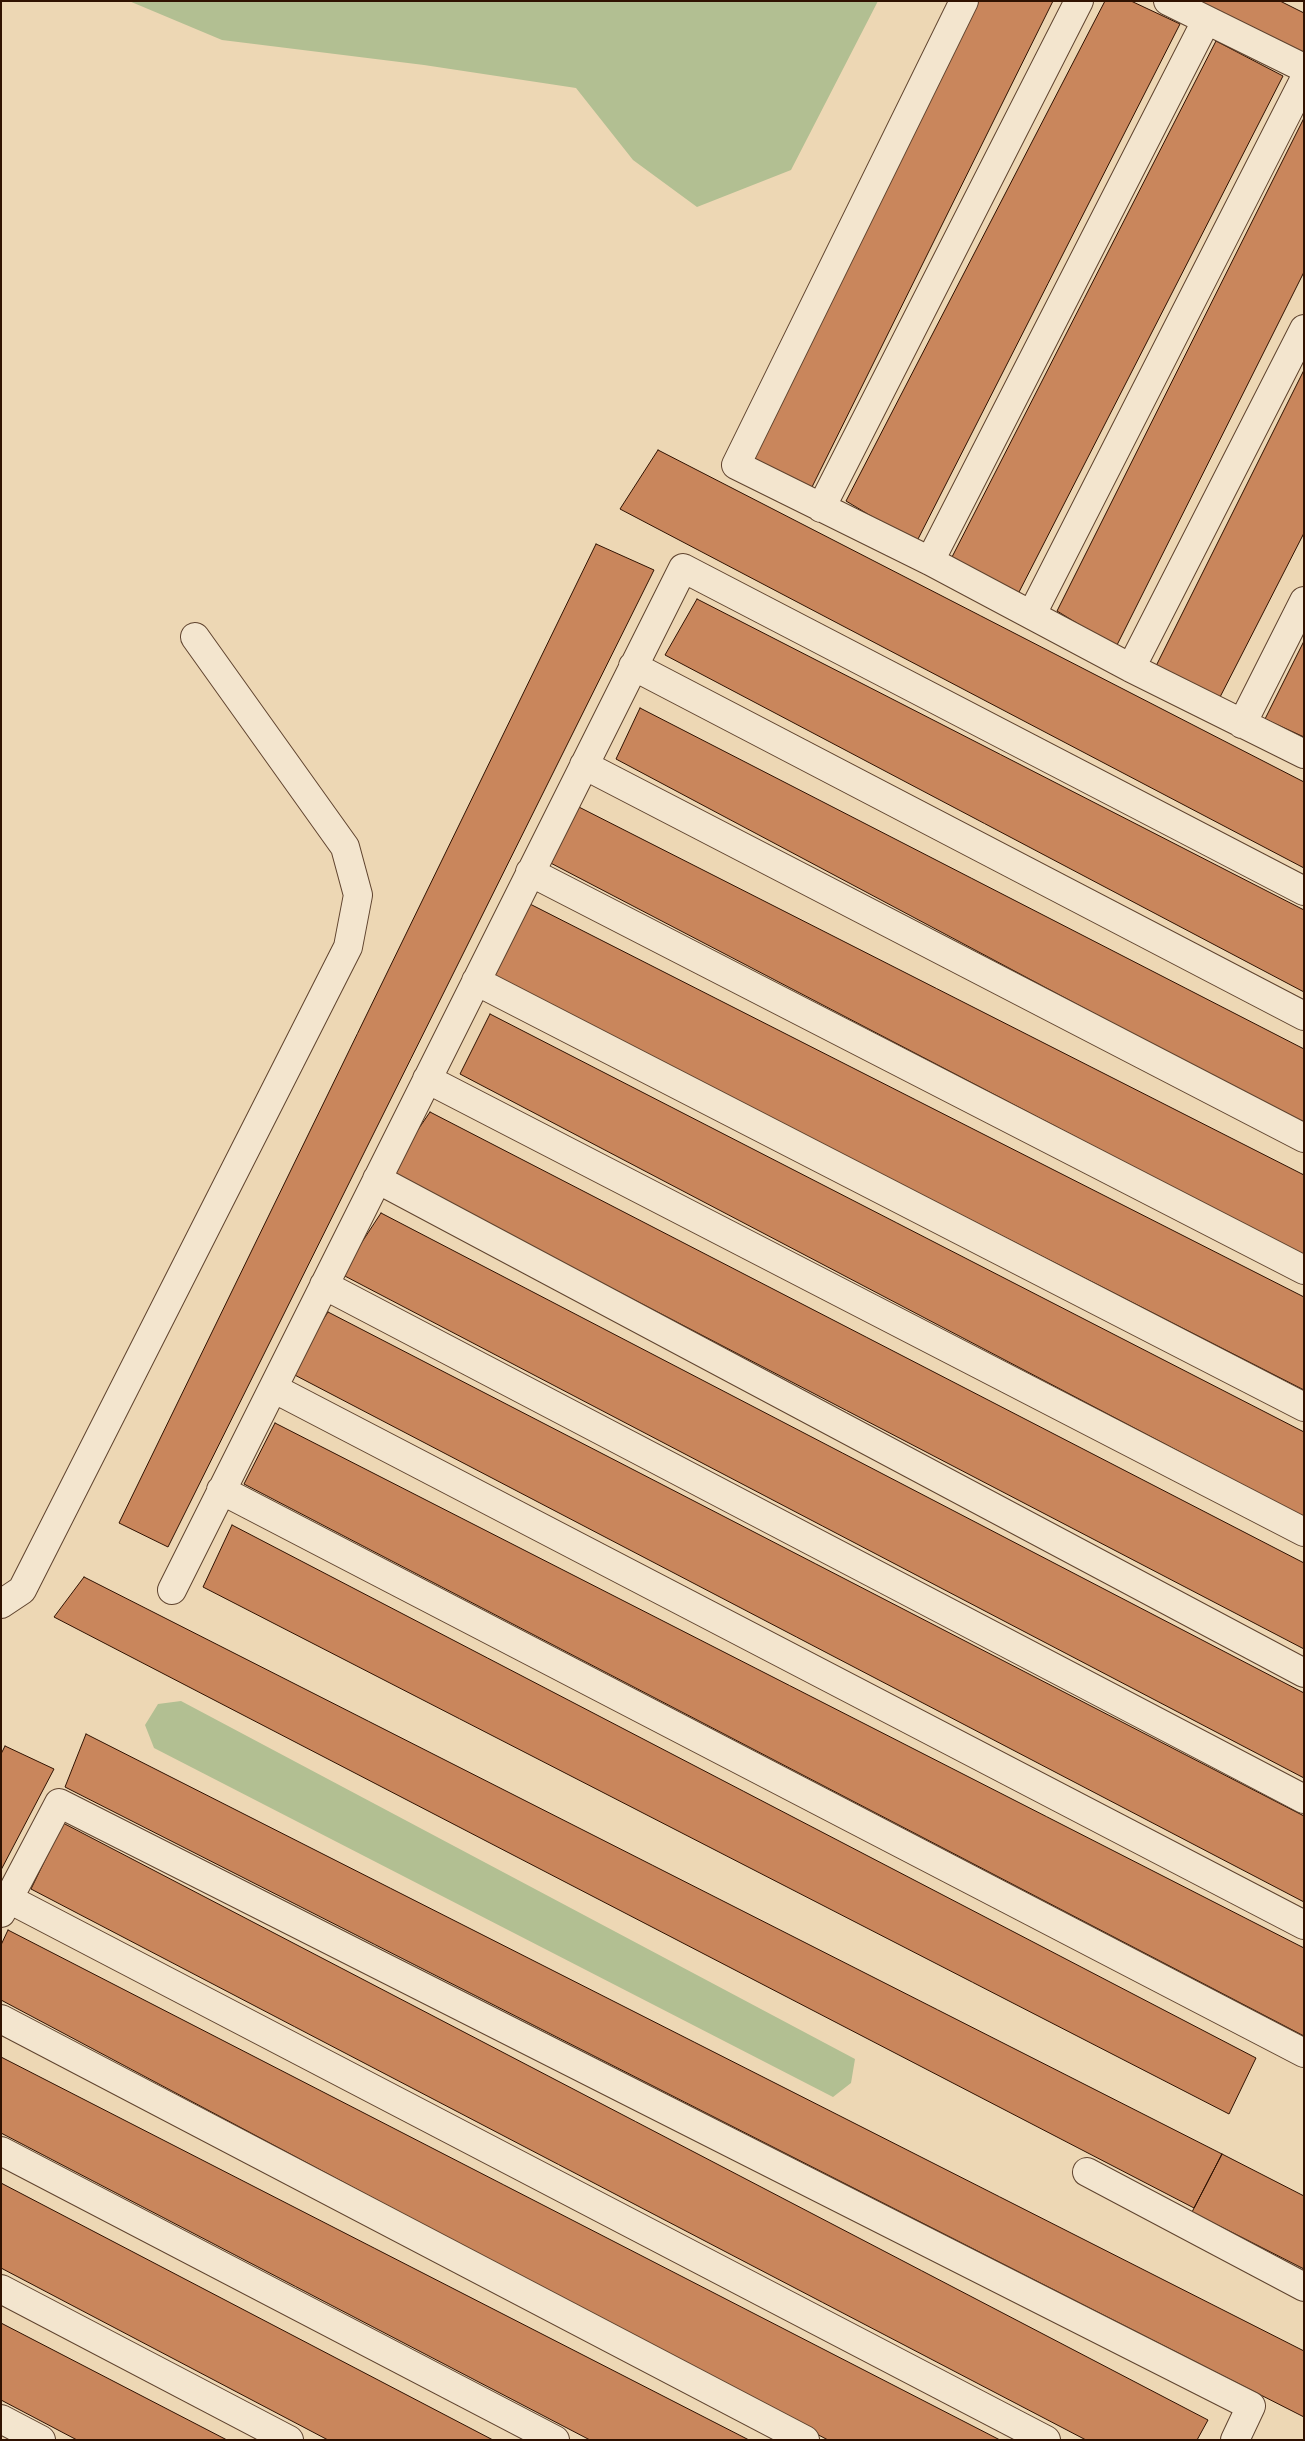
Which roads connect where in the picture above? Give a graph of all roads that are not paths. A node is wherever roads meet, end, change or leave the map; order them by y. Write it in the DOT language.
graph roads {
  1 [pos="964,1"];
  2 [pos="1078,1"];
  3 [pos="1168,1"];
  4 [pos="1206,21"];
  5 [pos="1304,68"];
  6 [pos="1304,80"];
  7 [pos="1304,329"];
  8 [pos="822,508"];
  9 [pos="930,560"];
  10 [pos="1304,601"];
  11 [pos="1032,614"];
  12 [pos="195,637"];
  13 [pos="633,666"];
  14 [pos="1131,668"];
  15 [pos="1242,724"];
  16 [pos="1304,754"];
  17 [pos="584,765"];
  18 [pos="530,872"];
  19 [pos="1304,890"];
  20 [pos="476,981"];
  21 [pos="1304,1016"];
  22 [pos="427,1079"];
  23 [pos="1304,1138"];
  24 [pos="377,1179"];
  25 [pos="1304,1270"];
  26 [pos="324,1285"];
  27 [pos="273,1388"];
  28 [pos="1304,1407"];
  29 [pos="222,1490"];
  30 [pos="1304,1532"];
  31 [pos="172,1590"];
  32 [pos="1,1604"];
  33 [pos="1304,1673"];
  34 [pos="1304,1799"];
  35 [pos="5,1906"];
  36 [pos="1304,1925"];
  37 [pos="1,2019"];
  38 [pos="1304,2053"];
  39 [pos="1,2151"];
  40 [pos="1087,2172"];
  41 [pos="1304,2286"];
  42 [pos="1,2289"];
  43 [pos="1,2419"];
  44 [pos="41,2440"];
  45 [pos="289,2440"];
  46 [pos="555,2440"];
  47 [pos="805,2440"];
  48 [pos="1046,2440"];
  49 [pos="1235,2440"];
  1 -- 8 [label="lane"];
  2 -- 8 [label="lane"];
  3 -- 4 [label="lane"];
  4 -- 5 [label="lane"];
  4 -- 9 [label="lane"];
  6 -- 11 [label="lane"];
  7 -- 14 [label="lane"];
  8 -- 9 [label="lane"];
  9 -- 11 [label="lane"];
  10 -- 15 [label="lane"];
  11 -- 14 [label="lane"];
  12 -- 32 [label="lane"];
  13 -- 17 [label="lane"];
  13 -- 19 [label="lane"];
  13 -- 21 [label="lane"];
  14 -- 15 [label="lane"];
  15 -- 16 [label="lane"];
  17 -- 18 [label="lane"];
  17 -- 23 [label="lane"];
  18 -- 20 [label="lane"];
  18 -- 25 [label="lane"];
  20 -- 22 [label="lane"];
  20 -- 28 [label="lane"];
  22 -- 24 [label="lane"];
  22 -- 30 [label="lane"];
  24 -- 26 [label="lane"];
  24 -- 33 [label="lane"];
  26 -- 27 [label="lane"];
  26 -- 34 [label="lane"];
  27 -- 29 [label="lane"];
  27 -- 36 [label="lane"];
  29 -- 31 [label="lane"];
  29 -- 38 [label="lane"];
  35 -- 48 [label="lane"];
  35 -- 49 [label="lane"];
  37 -- 47 [label="lane"];
  39 -- 46 [label="lane"];
  40 -- 41 [label="lane"];
  42 -- 45 [label="lane"];
  43 -- 44 [label="lane"];
}
